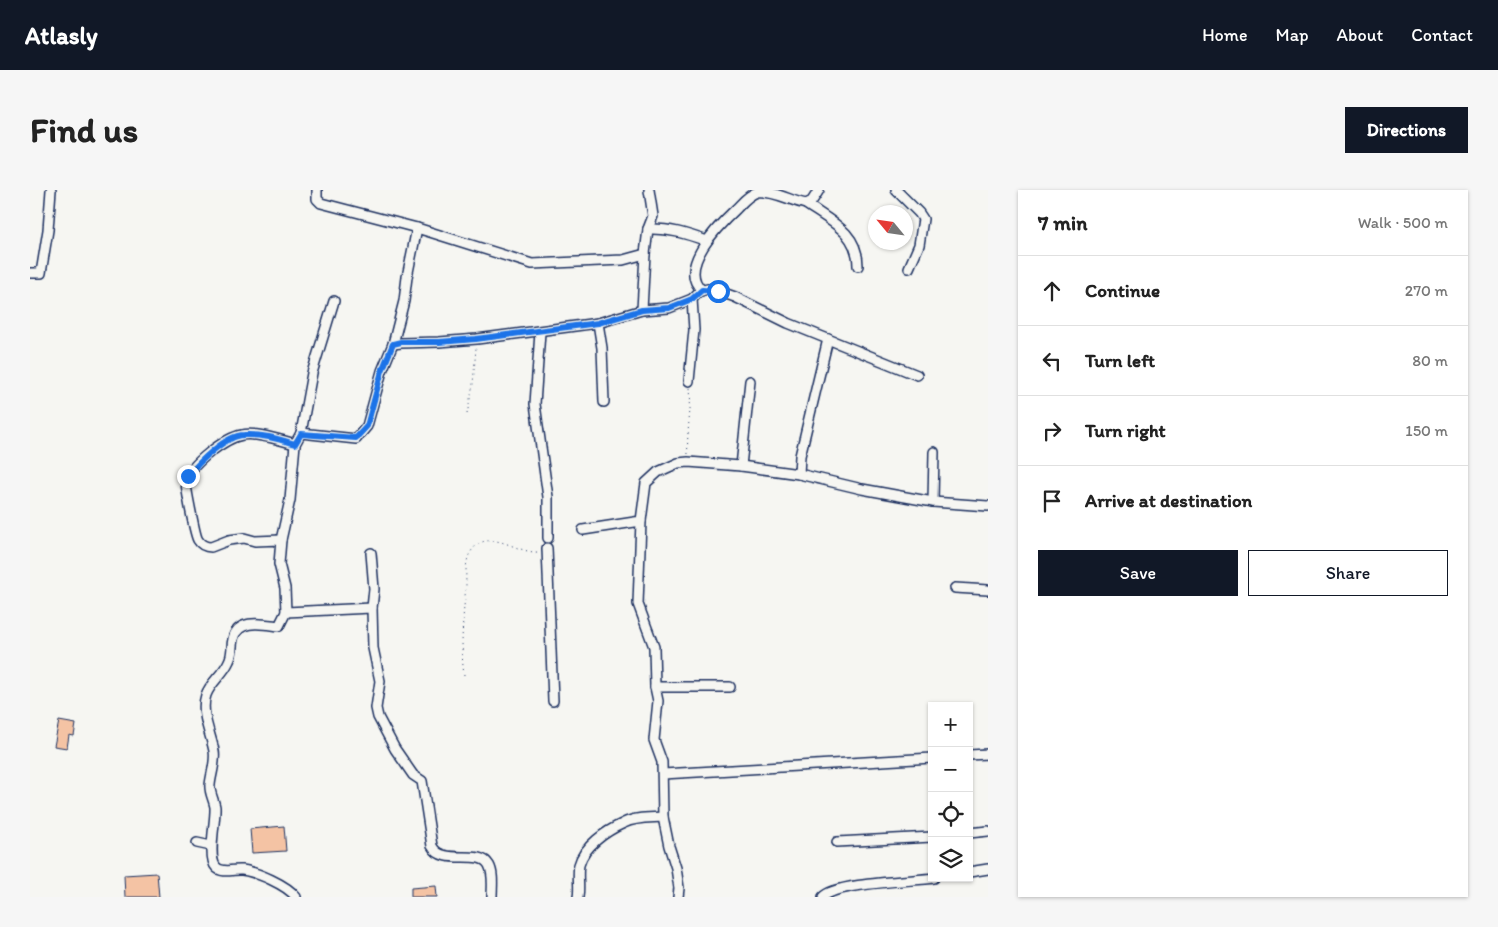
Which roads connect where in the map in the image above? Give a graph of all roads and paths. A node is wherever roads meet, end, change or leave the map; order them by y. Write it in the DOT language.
graph roads {
  1 [pos="51,190"];
  2 [pos="317,190"];
  3 [pos="649,190"];
  4 [pos="819,190"];
  5 [pos="896,190"];
  6 [pos="806,204"];
  7 [pos="417,228"];
  8 [pos="648,229"];
  9 [pos="707,241"];
  10 [pos="644,254"];
  11 [pos="858,266"];
  12 [pos="909,268"];
  13 [pos="30,273"];
  14 [pos="702,290"];
  15 [pos="692,299"];
  16 [pos="334,301"];
  17 [pos="642,310"];
  18 [pos="598,323"];
  19 [pos="540,332"];
  20 [pos="476,339"];
  21 [pos="828,339"];
  22 [pos="393,344"];
  23 [pos="917,375"];
  24 [pos="689,381"];
  25 [pos="750,381"];
  26 [pos="604,402"];
  27 [pos="467,414"];
  28 [pos="301,434"];
  29 [pos="295,444"];
  30 [pos="934,452"];
  31 [pos="688,462"];
  32 [pos="741,466"];
  33 [pos="799,474"];
  34 [pos="933,502"];
  35 [pos="988,506"];
  36 [pos="641,521"];
  37 [pos="583,530"];
  38 [pos="548,538"];
  39 [pos="281,540"];
  40 [pos="547,548"];
  41 [pos="371,553"];
  42 [pos="955,588"];
  43 [pos="988,590"];
  44 [pos="372,608"];
  45 [pos="286,612"];
  46 [pos="464,675"];
  47 [pos="730,686"];
  48 [pos="656,687"];
  49 [pos="553,700"];
  50 [pos="988,754"];
  51 [pos="973,755"];
  52 [pos="928,758"];
  53 [pos="663,774"];
  54 [pos="663,817"];
  55 [pos="988,831"];
  56 [pos="973,833"];
  57 [pos="928,837"];
  58 [pos="837,842"];
  59 [pos="197,843"];
  60 [pos="211,846"];
  61 [pos="988,869"];
  62 [pos="973,871"];
  63 [pos="928,879"];
  64 [pos="296,897"];
  65 [pos="492,897"];
  66 [pos="578,897"];
  67 [pos="678,897"];
  68 [pos="823,897"];
  1 -- 13 [label="street"];
  2 -- 7 [label="street"];
  3 -- 8 [label="street"];
  4 -- 6 [label="street"];
  5 -- 12 [label="street"];
  6 -- 9 [label="street"];
  6 -- 11 [label="street"];
  7 -- 10 [label="street"];
  7 -- 22 [label="street"];
  8 -- 9 [label="street"];
  8 -- 10 [label="street"];
  9 -- 14 [label="street"];
  10 -- 17 [label="street"];
  14 -- 15 [label="street"];
  14 -- 21 [label="street"];
  15 -- 17 [label="street"];
  15 -- 24 [label="street"];
  16 -- 28 [label="street"];
  17 -- 18 [label="street"];
  18 -- 19 [label="street"];
  18 -- 26 [label="street"];
  19 -- 20 [label="street"];
  19 -- 38 [label="street"];
  20 -- 22 [label="street"];
  20 -- 27 [label="path"];
  21 -- 23 [label="street"];
  21 -- 33 [label="street"];
  22 -- 28 [label="street"];
  24 -- 31 [label="path"];
  25 -- 32 [label="street"];
  28 -- 29 [label="street"];
  29 -- 39 [label="street"];
  29 -- 39 [label="street"];
  30 -- 34 [label="street"];
  31 -- 32 [label="street"];
  31 -- 36 [label="street"];
  32 -- 33 [label="street"];
  33 -- 34 [label="street"];
  34 -- 35 [label="street"];
  36 -- 37 [label="street"];
  36 -- 48 [label="street"];
  39 -- 45 [label="street"];
  40 -- 46 [label="path"];
  40 -- 49 [label="street"];
  41 -- 44 [label="street"];
  42 -- 43 [label="street"];
  44 -- 45 [label="street"];
  44 -- 65 [label="street"];
  45 -- 60 [label="street"];
  47 -- 48 [label="street"];
  48 -- 53 [label="street"];
  50 -- 51 [label="street"];
  52 -- 53 [label="street"];
  53 -- 54 [label="street"];
  54 -- 66 [label="street"];
  54 -- 67 [label="street"];
  55 -- 56 [label="street"];
  57 -- 58 [label="street"];
  59 -- 60 [label="street"];
  60 -- 64 [label="street"];
  61 -- 62 [label="street"];
  63 -- 68 [label="street"];
}
